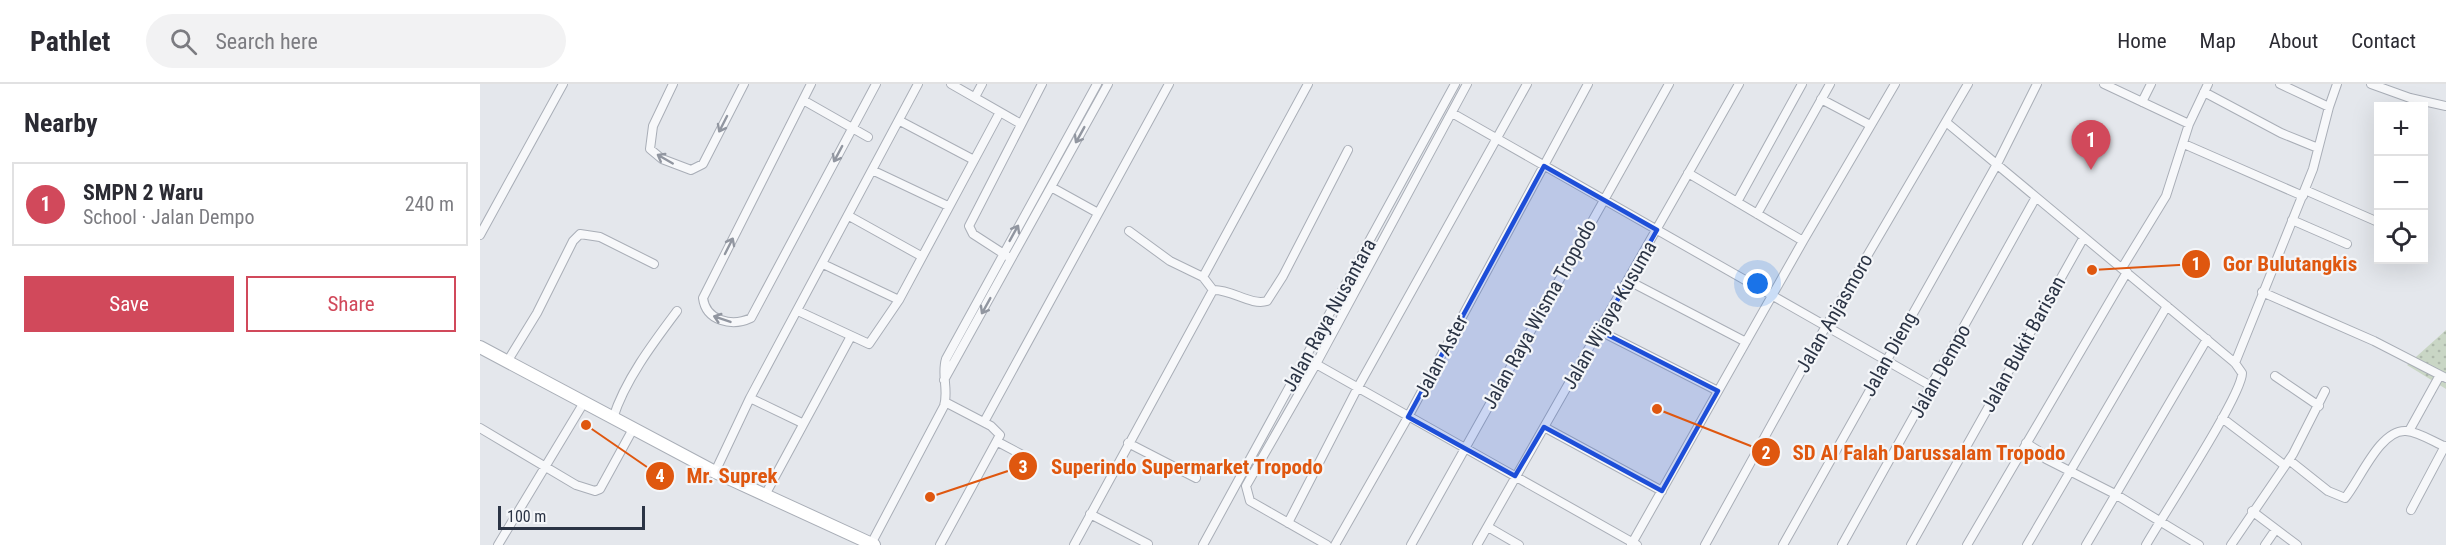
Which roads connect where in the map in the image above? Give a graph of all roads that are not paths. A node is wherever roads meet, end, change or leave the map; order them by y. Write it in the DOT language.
graph roads {
  1 [pos="563,84"];
  2 [pos="673,84"];
  3 [pos="744,84"];
  4 [pos="811,84"];
  5 [pos="876,84"];
  6 [pos="918,84"];
  7 [pos="951,84"];
  8 [pos="982,84"];
  9 [pos="1042,84"];
  10 [pos="1096,84"];
  11 [pos="1108,84"];
  12 [pos="1169,84"];
  13 [pos="1308,84"];
  14 [pos="1455,84"];
  15 [pos="1467,84"];
  16 [pos="1527,84"];
  17 [pos="1588,84"];
  18 [pos="1669,84"];
  19 [pos="1739,84"];
  20 [pos="1830,84"];
  21 [pos="1895,84"];
  22 [pos="1968,84"];
  23 [pos="2037,84"];
  24 [pos="2104,84"];
  25 [pos="2151,84"];
  26 [pos="2280,84"];
  27 [pos="2337,84"];
  28 [pos="2371,84"];
  29 [pos="1800,85"];
  30 [pos="2206,88"];
  31 [pos="975,97"];
  32 [pos="1821,99"];
  33 [pos="803,100"];
  34 [pos="2142,102"];
  35 [pos="2446,106"];
  36 [pos="2329,107"];
  37 [pos="1000,112"];
  38 [pos="1452,113"];
  39 [pos="900,121"];
  40 [pos="1946,122"];
  41 [pos="1021,124"];
  42 [pos="2189,124"];
  43 [pos="1870,125"];
  44 [pos="852,128"];
  45 [pos="868,137"];
  46 [pos="1498,140"];
  47 [pos="2184,144"];
  48 [pos="2318,148"];
  49 [pos="1348,150"];
  50 [pos="974,160"];
  51 [pos="1997,164"];
  52 [pos="1544,166"];
  53 [pos="874,171"];
  54 [pos="1689,174"];
  55 [pos="1051,187"];
  56 [pos="2304,193"];
  57 [pos="2036,197"];
  58 [pos="1604,200"];
  59 [pos="1737,202"];
  60 [pos="948,206"];
  61 [pos="1098,213"];
  62 [pos="1757,214"];
  63 [pos="849,216"];
  64 [pos="2292,220"];
  65 [pos="2374,220"];
  66 [pos="1657,230"];
  67 [pos="1128,231"];
  68 [pos="480,235"];
  69 [pos="2084,237"];
  70 [pos="1803,241"];
  71 [pos="2347,244"];
  72 [pos="1002,254"];
  73 [pos="921,256"];
  74 [pos="1012,260"];
  75 [pos="654,264"];
  76 [pos="823,264"];
  77 [pos="2125,270"];
  78 [pos="1203,277"];
  79 [pos="1629,281"];
  80 [pos="1213,290"];
  81 [pos="2262,292"];
  82 [pos="1772,296"];
  83 [pos="899,300"];
  84 [pos="2167,306"];
  85 [pos="677,311"];
  86 [pos="798,311"];
  87 [pos="1826,326"];
  88 [pos="1600,331"];
  89 [pos="850,338"];
  90 [pos="2207,339"];
  91 [pos="1746,342"];
  92 [pos="480,347"];
  93 [pos="1885,361"];
  94 [pos="507,362"];
  95 [pos="2235,363"];
  96 [pos="1316,364"];
  97 [pos="2275,376"];
  98 [pos="2443,377"];
  99 [pos="944,380"];
  100 [pos="1931,386"];
  101 [pos="1357,389"];
  102 [pos="1718,391"];
  103 [pos="2325,392"];
  104 [pos="750,398"];
  105 [pos="945,402"];
  106 [pos="583,404"];
  107 [pos="2319,406"];
  108 [pos="1408,417"];
  109 [pos="613,418"];
  110 [pos="2222,418"];
  111 [pos="984,422"];
  112 [pos="802,423"];
  113 [pos="1544,427"];
  114 [pos="480,428"];
  115 [pos="633,429"];
  116 [pos="2409,431"];
  117 [pos="998,442"];
  118 [pos="1128,443"];
  119 [pos="2026,443"];
  120 [pos="1465,446"];
  121 [pos="2446,447"];
  122 [pos="1030,459"];
  123 [pos="2286,463"];
  124 [pos="545,465"];
  125 [pos="2071,471"];
  126 [pos="715,472"];
  127 [pos="1515,476"];
  128 [pos="1196,477"];
  129 [pos="1662,491"];
  130 [pos="2115,494"];
  131 [pos="765,495"];
  132 [pos="2411,510"];
  133 [pos="2252,511"];
  134 [pos="1090,514"];
  135 [pos="2159,522"];
  136 [pos="1288,523"];
  137 [pos="1488,527"];
  138 [pos="2276,529"];
  139 [pos="872,544"];
  140 [pos="1148,544"];
  141 [pos="1633,544"];
  142 [pos="498,545"];
  143 [pos="940,545"];
  144 [pos="1074,545"];
  145 [pos="1203,545"];
  146 [pos="1327,545"];
  147 [pos="1335,545"];
  148 [pos="1411,545"];
  149 [pos="1477,545"];
  150 [pos="1519,545"];
  151 [pos="1705,545"];
  152 [pos="1784,545"];
  153 [pos="1842,545"];
  154 [pos="1911,545"];
  155 [pos="1967,545"];
  156 [pos="2026,545"];
  157 [pos="2086,545"];
  158 [pos="2146,545"];
  159 [pos="2199,545"];
  160 [pos="2231,545"];
  161 [pos="2265,545"];
  162 [pos="2297,545"];
  1 -- 68 [label="street"];
  3 -- 2 [label="street, one-way"];
  4 -- 33 [label="street"];
  5 -- 44 [label="street"];
  6 -- 39 [label="street"];
  7 -- 31 [label="street"];
  8 -- 31 [label="street"];
  9 -- 41 [label="street"];
  72 -- 10 [label="street, one-way"];
  11 -- 55 [label="street, one-way"];
  12 -- 61 [label="street"];
  13 -- 78 [label="street"];
  14 -- 145 [label="street, Jalan Raya Nusantara"];
  15 -- 38 [label="street"];
  16 -- 46 [label="street"];
  17 -- 52 [label="street, Jalan Aster"];
  18 -- 58 [label="street, Jalan Raya Wisma Tropodo"];
  19 -- 54 [label="street, Jalan Wijaya Kusuma"];
  20 -- 32 [label="street"];
  21 -- 43 [label="street"];
  22 -- 40 [label="street, Jalan Anjasmoro"];
  23 -- 51 [label="street, Jalan Dieng"];
  24 -- 34 [label="street"];
  25 -- 34 [label="street"];
  26 -- 36 [label="street"];
  27 -- 36 [label="street"];
  28 -- 35 [label="street"];
  29 -- 59 [label="street"];
  30 -- 42 [label="street"];
  30 -- 48 [label="street"];
  31 -- 37 [label="street"];
  32 -- 43 [label="street"];
  32 -- 62 [label="street"];
  33 -- 44 [label="street"];
  44 -- 33 [label="street, one-way"];
  34 -- 42 [label="street"];
  36 -- 48 [label="street"];
  37 -- 41 [label="street"];
  37 -- 50 [label="street"];
  38 -- 46 [label="street"];
  38 -- 96 [label="street"];
  39 -- 50 [label="street"];
  39 -- 53 [label="street"];
  40 -- 51 [label="street"];
  40 -- 87 [label="street, Jalan Anjasmoro"];
  41 -- 72 [label="street"];
  42 -- 47 [label="street"];
  43 -- 70 [label="street"];
  44 -- 45 [label="street"];
  46 -- 52 [label="street"];
  46 -- 101 [label="street"];
  47 -- 56 [label="street"];
  47 -- 77 [label="street"];
  48 -- 56 [label="street"];
  49 -- 80 [label="street"];
  50 -- 60 [label="street"];
  51 -- 57 [label="street"];
  51 -- 93 [label="street, Jalan Dieng"];
  52 -- 58 [label="street"];
  52 -- 108 [label="street, Jalan Aster"];
  53 -- 60 [label="street"];
  53 -- 63 [label="street"];
  54 -- 59 [label="street"];
  54 -- 66 [label="street, Jalan Wijaya Kusuma"];
  55 -- 61 [label="street"];
  55 -- 74 [label="street"];
  56 -- 64 [label="street"];
  56 -- 65 [label="street"];
  57 -- 69 [label="street"];
  57 -- 100 [label="street, Jalan Dempo"];
  58 -- 66 [label="street"];
  58 -- 120 [label="street, Jalan Raya Wisma Tropodo"];
  59 -- 62 [label="street"];
  60 -- 73 [label="street"];
  61 -- 111 [label="street"];
  62 -- 70 [label="street"];
  63 -- 73 [label="street"];
  63 -- 76 [label="street"];
  64 -- 71 [label="street"];
  64 -- 81 [label="street"];
  66 -- 79 [label="street, Jalan Wijaya Kusuma"];
  66 -- 82 [label="street"];
  67 -- 78 [label="street"];
  69 -- 77 [label="street"];
  69 -- 154 [label="street, Jalan Bukit Barisan"];
  70 -- 82 [label="street"];
  72 -- 74 [label="street"];
  72 -- 99 [label="street"];
  73 -- 83 [label="street"];
  74 -- 99 [label="street, one-way"];
  75 -- 94 [label="street"];
  76 -- 83 [label="street"];
  76 -- 86 [label="street"];
  77 -- 84 [label="street"];
  77 -- 119 [label="street"];
  78 -- 80 [label="street"];
  79 -- 88 [label="street, Jalan Wijaya Kusuma"];
  79 -- 91 [label="street"];
  80 -- 118 [label="street"];
  81 -- 95 [label="street"];
  81 -- 98 [label="street"];
  82 -- 87 [label="street"];
  82 -- 91 [label="street"];
  83 -- 89 [label="street"];
  84 -- 90 [label="street"];
  84 -- 125 [label="street"];
  85 -- 109 [label="street"];
  86 -- 89 [label="street"];
  86 -- 104 [label="street"];
  87 -- 93 [label="street"];
  87 -- 151 [label="street, Jalan Anjasmoro"];
  88 -- 102 [label="street"];
  88 -- 113 [label="street, Jalan Wijaya Kusuma"];
  89 -- 112 [label="street"];
  90 -- 95 [label="street"];
  90 -- 130 [label="street"];
  91 -- 102 [label="street"];
  92 -- 94 [label="main road"];
  93 -- 100 [label="street"];
  93 -- 152 [label="street, Jalan Dieng"];
  94 -- 106 [label="main road"];
  95 -- 110 [label="street"];
  96 -- 101 [label="street"];
  96 -- 136 [label="street"];
  97 -- 107 [label="street"];
  98 -- 116 [label="street"];
  99 -- 105 [label="street"];
  100 -- 153 [label="street, Jalan Dempo"];
  101 -- 108 [label="street"];
  101 -- 136 [label="street"];
  102 -- 129 [label="street"];
  103 -- 107 [label="street"];
  104 -- 112 [label="street"];
  104 -- 126 [label="street"];
  105 -- 111 [label="street"];
  105 -- 139 [label="street"];
  106 -- 109 [label="main road"];
  106 -- 124 [label="street"];
  107 -- 123 [label="street"];
  108 -- 120 [label="street"];
  108 -- 147 [label="street, Jalan Aster"];
  109 -- 115 [label="main road"];
  110 -- 123 [label="street"];
  110 -- 135 [label="street"];
  111 -- 117 [label="street"];
  112 -- 131 [label="street"];
  113 -- 127 [label="street, Jalan Wijaya Kusuma"];
  113 -- 129 [label="street"];
  114 -- 124 [label="street"];
  115 -- 124 [label="street"];
  115 -- 126 [label="main road"];
  116 -- 121 [label="street"];
  116 -- 123 [label="street"];
  117 -- 122 [label="street"];
  117 -- 143 [label="street"];
  118 -- 128 [label="street"];
  118 -- 134 [label="street"];
  119 -- 125 [label="street"];
  119 -- 155 [label="street"];
  120 -- 127 [label="street"];
  120 -- 148 [label="street, Jalan Raya Wisma Tropodo"];
  121 -- 132 [label="street"];
  123 -- 133 [label="street"];
  124 -- 142 [label="street"];
  125 -- 130 [label="street"];
  125 -- 156 [label="street"];
  126 -- 131 [label="main road"];
  127 -- 137 [label="street, Jalan Wijaya Kusuma"];
  127 -- 141 [label="street"];
  129 -- 141 [label="street"];
  130 -- 135 [label="street"];
  130 -- 157 [label="street"];
  131 -- 139 [label="main road"];
  133 -- 138 [label="street"];
  133 -- 160 [label="street"];
  134 -- 140 [label="street"];
  134 -- 144 [label="street"];
  135 -- 158 [label="street"];
  135 -- 159 [label="street"];
  136 -- 146 [label="street"];
  137 -- 149 [label="street, Jalan Wijaya Kusuma"];
  137 -- 150 [label="street"];
  138 -- 161 [label="street"];
  138 -- 162 [label="street"];
}
